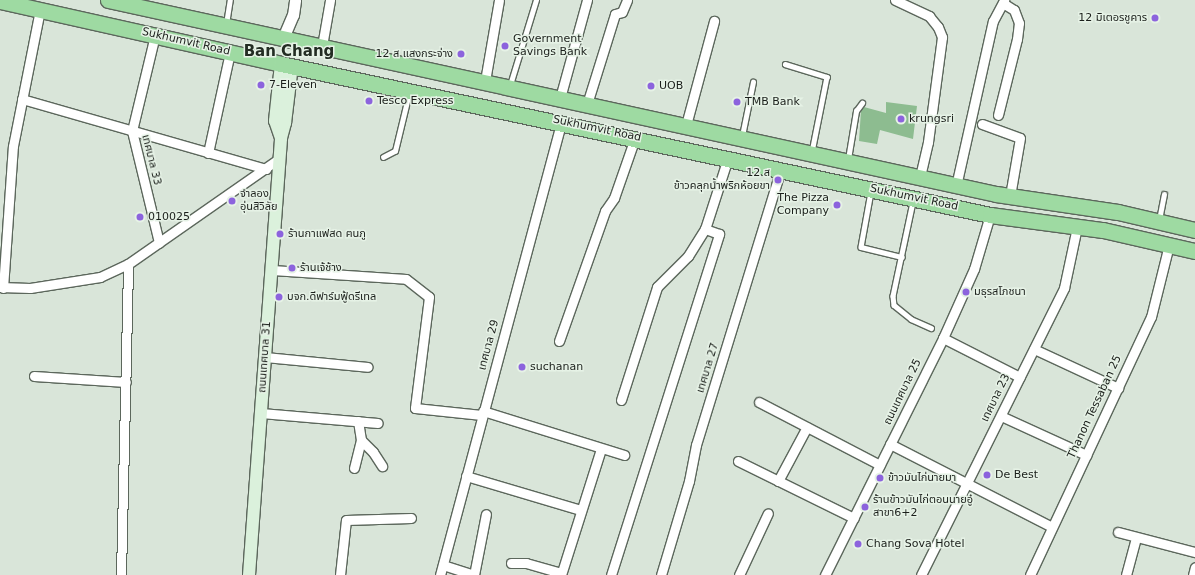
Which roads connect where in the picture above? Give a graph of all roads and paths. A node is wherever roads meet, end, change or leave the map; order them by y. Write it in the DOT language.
graph roads {
  1 [pos="108,0"];
  2 [pos="230,0"];
  3 [pos="295,0"];
  4 [pos="330,0"];
  5 [pos="498,0"];
  6 [pos="536,0"];
  7 [pos="587,0"];
  8 [pos="627,0"];
  9 [pos="894,0"];
  10 [pos="0,1"];
  11 [pos="1003,1"];
  12 [pos="40,10"];
  13 [pos="714,21"];
  14 [pos="225,25"];
  15 [pos="155,35"];
  16 [pos="289,39"];
  17 [pos="322,46"];
  18 [pos="230,52"];
  19 [pos="287,64"];
  20 [pos="785,64"];
  21 [pos="485,81"];
  22 [pos="753,82"];
  23 [pos="510,87"];
  24 [pos="410,90"];
  25 [pos="560,98"];
  26 [pos="22,99"];
  27 [pos="862,103"];
  28 [pos="587,104"];
  29 [pos="998,115"];
  30 [pos="561,122"];
  31 [pos="982,124"];
  32 [pos="686,125"];
  33 [pos="132,131"];
  34 [pos="635,138"];
  35 [pos="742,138"];
  36 [pos="812,152"];
  37 [pos="208,153"];
  38 [pos="383,157"];
  39 [pos="280,158"];
  40 [pos="728,158"];
  41 [pos="847,161"];
  42 [pos="266,169"];
  43 [pos="781,169"];
  44 [pos="920,177"];
  45 [pos="956,186"];
  46 [pos="871,189"];
  47 [pos="1164,194"];
  48 [pos="1003,195"];
  49 [pos="914,198"];
  50 [pos="990,215"];
  51 [pos="1158,222"];
  52 [pos="1077,227"];
  53 [pos="705,229"];
  54 [pos="1195,230"];
  55 [pos="159,243"];
  56 [pos="1169,245"];
  57 [pos="1195,251"];
  58 [pos="902,257"];
  59 [pos="128,264"];
  60 [pos="272,270"];
  61 [pos="1,287"];
  62 [pos="931,328"];
  63 [pos="943,338"];
  64 [pos="559,341"];
  65 [pos="1034,349"];
  66 [pos="265,356"];
  67 [pos="368,367"];
  68 [pos="34,376"];
  69 [pos="1020,377"];
  70 [pos="126,382"];
  71 [pos="1118,388"];
  72 [pos="621,400"];
  73 [pos="759,402"];
  74 [pos="261,413"];
  75 [pos="483,413"];
  76 [pos="1001,416"];
  77 [pos="358,422"];
  78 [pos="378,423"];
  79 [pos="807,427"];
  80 [pos="361,440"];
  81 [pos="890,444"];
  82 [pos="601,449"];
  83 [pos="624,455"];
  84 [pos="1086,455"];
  85 [pos="738,461"];
  86 [pos="880,465"];
  87 [pos="382,466"];
  88 [pos="354,468"];
  89 [pos="466,476"];
  90 [pos="778,481"];
  91 [pos="967,483"];
  92 [pos="581,510"];
  93 [pos="768,513"];
  94 [pos="486,514"];
  95 [pos="411,518"];
  96 [pos="854,518"];
  97 [pos="1052,527"];
  98 [pos="1118,532"];
  99 [pos="1136,537"];
  100 [pos="1195,552"];
  101 [pos="511,563"];
  102 [pos="443,565"];
  103 [pos="1195,567"];
  104 [pos="561,574"];
  105 [pos="121,575"];
  106 [pos="249,575"];
  107 [pos="340,575"];
  108 [pos="440,575"];
  109 [pos="473,575"];
  110 [pos="611,575"];
  111 [pos="661,575"];
  112 [pos="739,575"];
  113 [pos="825,575"];
  114 [pos="921,575"];
  115 [pos="1030,575"];
  116 [pos="1126,575"];
  117 [pos="1193,575"];
  1 -- 14 [label="highway, Sukhumvit Road"];
  2 -- 14 [label="lane"];
  3 -- 16 [label="street"];
  4 -- 17 [label="street"];
  5 -- 21 [label="street"];
  6 -- 23 [label="lane"];
  7 -- 25 [label="street"];
  8 -- 28 [label="street"];
  9 -- 44 [label="street"];
  10 -- 12 [label="highway, Sukhumvit Road"];
  11 -- 29 [label="street"];
  11 -- 45 [label="street"];
  12 -- 15 [label="highway, Sukhumvit Road"];
  12 -- 26 [label="street"];
  13 -- 32 [label="street"];
  14 -- 16 [label="highway, Sukhumvit Road"];
  15 -- 18 [label="highway, Sukhumvit Road"];
  15 -- 33 [label="street, เทศบาล 33"];
  16 -- 17 [label="highway, Sukhumvit Road"];
  16 -- 19 [label="highway"];
  17 -- 21 [label="highway, Sukhumvit Road"];
  18 -- 19 [label="highway, Sukhumvit Road"];
  18 -- 37 [label="street"];
  19 -- 24 [label="highway, Sukhumvit Road"];
  19 -- 39 [label="main road, ถนนเทศบาล 31"];
  20 -- 36 [label="lane"];
  21 -- 23 [label="highway, Sukhumvit Road"];
  22 -- 35 [label="lane"];
  23 -- 25 [label="highway, Sukhumvit Road"];
  24 -- 30 [label="highway, Sukhumvit Road"];
  24 -- 38 [label="lane"];
  25 -- 28 [label="highway, Sukhumvit Road"];
  26 -- 33 [label="street"];
  26 -- 61 [label="street"];
  27 -- 41 [label="lane"];
  28 -- 32 [label="highway, Sukhumvit Road"];
  30 -- 34 [label="highway, Sukhumvit Road"];
  30 -- 75 [label="street, เทศบาล 29"];
  31 -- 48 [label="street"];
  32 -- 35 [label="highway, Sukhumvit Road"];
  33 -- 37 [label="street"];
  33 -- 55 [label="street, เทศบาล 33"];
  34 -- 40 [label="highway, Sukhumvit Road"];
  34 -- 64 [label="street"];
  35 -- 36 [label="highway, Sukhumvit Road"];
  36 -- 41 [label="highway, Sukhumvit Road"];
  37 -- 42 [label="street"];
  39 -- 42 [label="street"];
  39 -- 60 [label="main road, ถนนเทศบาล 31"];
  40 -- 43 [label="highway, Sukhumvit Road"];
  40 -- 53 [label="street"];
  41 -- 44 [label="highway, Sukhumvit Road"];
  42 -- 55 [label="street"];
  43 -- 46 [label="highway, Sukhumvit Road"];
  43 -- 111 [label="street, เทศบาล 27"];
  44 -- 45 [label="highway, Sukhumvit Road"];
  45 -- 48 [label="highway, Sukhumvit Road"];
  46 -- 49 [label="highway, Sukhumvit Road"];
  46 -- 58 [label="lane"];
  47 -- 51 [label="lane"];
  48 -- 50 [label="highway"];
  48 -- 51 [label="highway, Sukhumvit Road"];
  49 -- 50 [label="highway, Sukhumvit Road"];
  49 -- 58 [label="lane"];
  50 -- 52 [label="highway, Sukhumvit Road"];
  50 -- 63 [label="street, ถนนเทศบาล 25"];
  51 -- 54 [label="highway, Sukhumvit Road"];
  52 -- 56 [label="highway, Sukhumvit Road"];
  52 -- 65 [label="street, เทศบาล 23"];
  53 -- 72 [label="street"];
  53 -- 110 [label="street"];
  55 -- 59 [label="street"];
  56 -- 57 [label="highway, Sukhumvit Road"];
  56 -- 71 [label="street, Thanon Tessaban 25"];
  58 -- 62 [label="lane"];
  59 -- 61 [label="street"];
  59 -- 70 [label="street"];
  60 -- 66 [label="main road, ถนนเทศบาล 31"];
  60 -- 75 [label="street"];
  63 -- 69 [label="street"];
  63 -- 81 [label="street, ถนนเทศบาล 25"];
  65 -- 69 [label="street, เทศบาล 23"];
  65 -- 71 [label="street"];
  66 -- 67 [label="street"];
  66 -- 74 [label="main road, ถนนเทศบาล 31"];
  68 -- 70 [label="street"];
  69 -- 76 [label="street, เทศบาล 23"];
  70 -- 105 [label="street"];
  71 -- 84 [label="street, Thanon Tessaban 25"];
  73 -- 79 [label="street"];
  74 -- 77 [label="street"];
  74 -- 106 [label="main road, ถนนเทศบาล 31"];
  75 -- 82 [label="street"];
  75 -- 89 [label="street, เทศบาล 29"];
  76 -- 84 [label="street"];
  76 -- 91 [label="street, เทศบาล 23"];
  77 -- 78 [label="street"];
  77 -- 80 [label="street"];
  79 -- 86 [label="street"];
  79 -- 90 [label="street"];
  80 -- 87 [label="street"];
  80 -- 88 [label="street"];
  81 -- 86 [label="street, ถนนเทศบาล 25"];
  81 -- 91 [label="street"];
  82 -- 83 [label="street"];
  82 -- 92 [label="street"];
  84 -- 97 [label="street, Thanon Tessaban 25"];
  85 -- 90 [label="street"];
  86 -- 96 [label="street, ถนนเทศบาล 25"];
  89 -- 92 [label="street"];
  89 -- 102 [label="street, เทศบาล 29"];
  90 -- 96 [label="street"];
  91 -- 97 [label="street"];
  91 -- 114 [label="street, เทศบาล 23"];
  92 -- 104 [label="street"];
  93 -- 112 [label="street"];
  94 -- 109 [label="street"];
  95 -- 107 [label="street"];
  96 -- 113 [label="street, ถนนเทศบาล 25"];
  97 -- 115 [label="street, Thanon Tessaban 25"];
  98 -- 99 [label="street"];
  99 -- 100 [label="street"];
  99 -- 116 [label="street"];
  101 -- 104 [label="street"];
  102 -- 108 [label="street, เทศบาล 29"];
  102 -- 109 [label="street"];
  103 -- 117 [label="street"];
}
